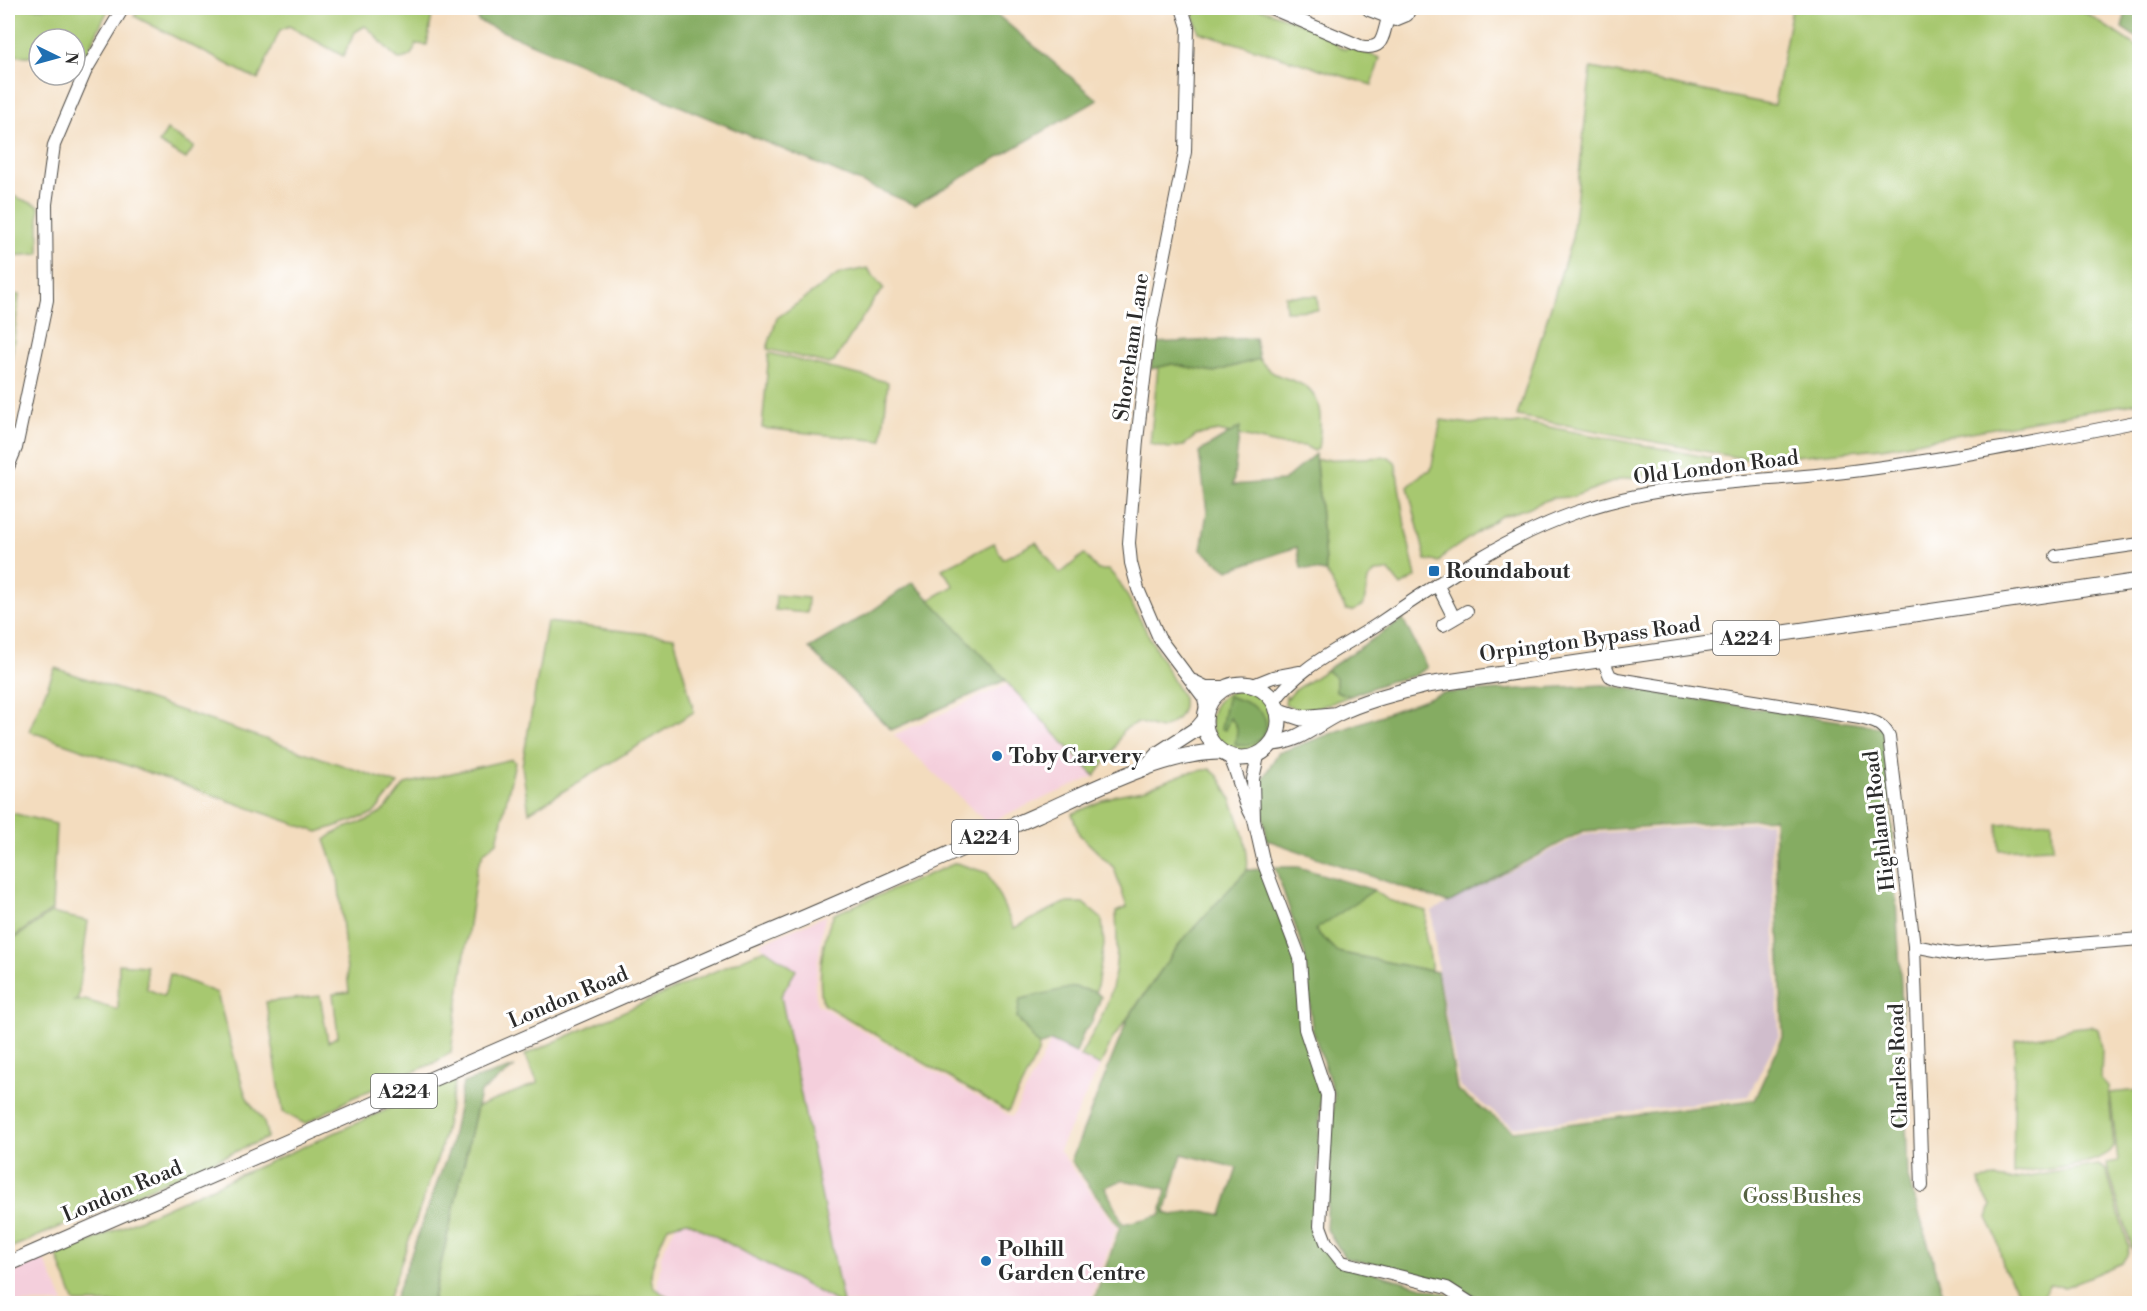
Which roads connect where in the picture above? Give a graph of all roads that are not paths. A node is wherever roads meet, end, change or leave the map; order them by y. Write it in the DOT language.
graph roads {
  1 [pos="123,8"];
  2 [pos="1182,8"];
  3 [pos="1271,8"];
  4 [pos="1368,8"];
  5 [pos="1410,8"];
  6 [pos="1388,18"];
  7 [pos="2139,421"];
  8 [pos="8,467"];
  9 [pos="2139,544"];
  10 [pos="2056,556"];
  11 [pos="2139,581"];
  12 [pos="1437,584"];
  13 [pos="1467,611"];
  14 [pos="1454,618"];
  15 [pos="1443,625"];
  16 [pos="1604,660"];
  17 [pos="1302,672"];
  18 [pos="1190,679"];
  19 [pos="1253,685"];
  20 [pos="1224,687"];
  21 [pos="1276,706"];
  22 [pos="1205,715"];
  23 [pos="1335,715"];
  24 [pos="1273,742"];
  25 [pos="1225,754"];
  26 [pos="1258,756"];
  27 [pos="1145,768"];
  28 [pos="1254,820"];
  29 [pos="2139,939"];
  30 [pos="1914,946"];
  31 [pos="1922,1186"];
  32 [pos="8,1264"];
  33 [pos="1473,1304"];
  1 -- 8 [label="street"];
  2 -- 18 [label="street, Shoreham Lane"];
  3 -- 6 [label="street"];
  4 -- 6 [label="street"];
  5 -- 6 [label="street"];
  7 -- 12 [label="street, Old London Road"];
  9 -- 10 [label="street"];
  11 -- 16 [label="main road, Orpington Bypass Road / A224"];
  12 -- 14 [label="street"];
  12 -- 17 [label="street, Old London Road"];
  13 -- 14 [label="street"];
  14 -- 15 [label="street"];
  16 -- 23 [label="main road, Orpington Bypass Road / A224"];
  16 -- 30 [label="street, Highland Road"];
  17 -- 19 [label="street, Old London Road"];
  17 -- 21 [label="street, Old London Road"];
  18 -- 20 [label="street"];
  18 -- 22 [label="street, Shoreham Lane"];
  19 -- 20 [label="main road"];
  19 -- 21 [label="main road"];
  20 -- 22 [label="main road"];
  21 -- 23 [label="main road, Orpington Bypass Road / A224"];
  21 -- 24 [label="main road"];
  22 -- 25 [label="main road"];
  22 -- 27 [label="main road, London Road / A224"];
  23 -- 24 [label="main road, Orpington Bypass Road / A224"];
  24 -- 26 [label="main road"];
  25 -- 26 [label="main road"];
  25 -- 27 [label="main road, London Road / A224"];
  25 -- 28 [label="street"];
  26 -- 28 [label="street"];
  27 -- 32 [label="main road, London Road / A224"];
  28 -- 33 [label="street"];
  29 -- 30 [label="street"];
  30 -- 31 [label="street, Charles Road"];
}
